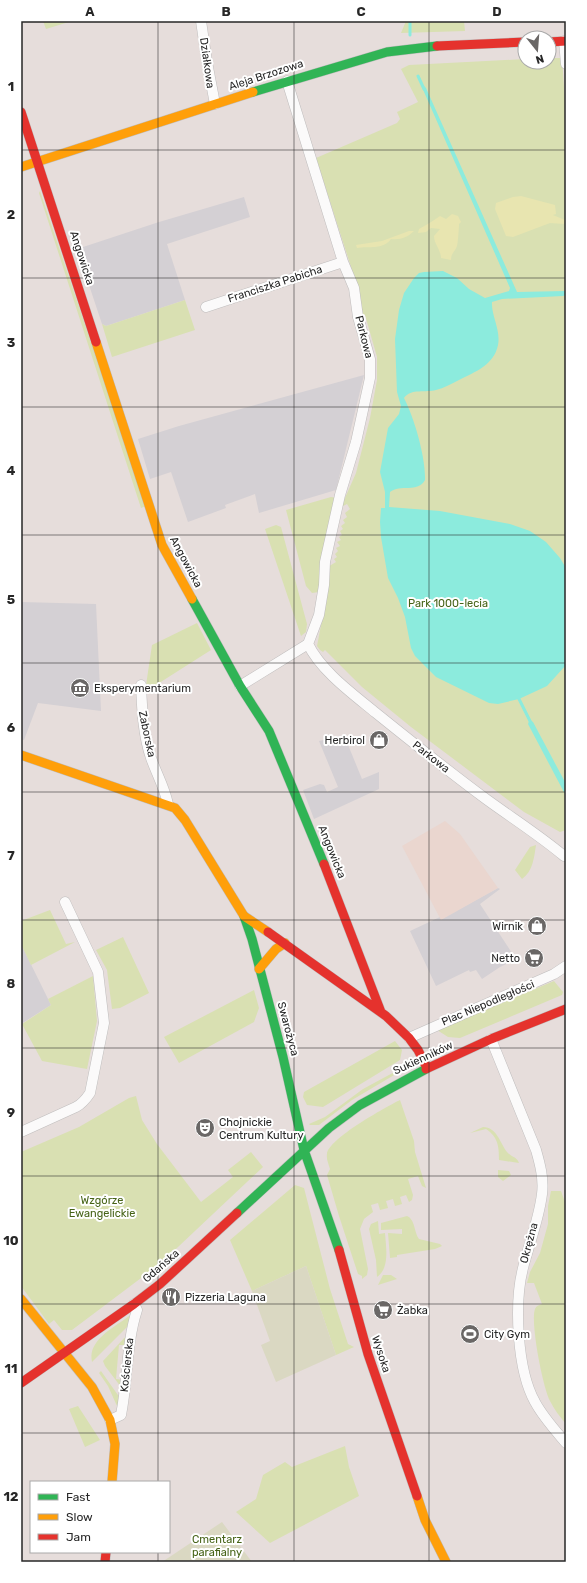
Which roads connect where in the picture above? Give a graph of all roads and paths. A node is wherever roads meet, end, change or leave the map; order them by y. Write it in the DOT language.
graph roads {
  1 [pos="201,21"];
  2 [pos="565,41"];
  3 [pos="517,42"];
  4 [pos="566,64"];
  5 [pos="287,81"];
  6 [pos="215,104"];
  7 [pos="21,112"];
  8 [pos="37,161"];
  9 [pos="21,167"];
  10 [pos="343,262"];
  11 [pos="206,307"];
  12 [pos="308,644"];
  13 [pos="141,685"];
  14 [pos="240,686"];
  15 [pos="21,755"];
  16 [pos="168,804"];
  17 [pos="565,856"];
  18 [pos="64,902"];
  19 [pos="244,916"];
  20 [pos="285,943"];
  21 [pos="566,966"];
  22 [pos="259,969"];
  23 [pos="369,980"];
  24 [pos="358,994"];
  25 [pos="566,1009"];
  26 [pos="381,1012"];
  27 [pos="409,1038"];
  28 [pos="491,1040"];
  29 [pos="427,1068"];
  30 [pos="21,1132"];
  31 [pos="304,1150"];
  32 [pos="21,1299"];
  33 [pos="134,1304"];
  34 [pos="64,1354"];
  35 [pos="21,1383"];
  36 [pos="110,1420"];
  37 [pos="566,1443"];
  38 [pos="112,1481"];
  39 [pos="446,1562"];
  1 -- 6 [label="street, Działkowa"];
  2 -- 4 [label="street"];
  3 -- 5 [label="street, Aleja Brzozowa"];
  5 -- 6 [label="street, Aleja Brzozowa"];
  5 -- 10 [label="street, Parkowa"];
  6 -- 8 [label="street, Aleja Brzozowa"];
  7 -- 8 [label="street, Angowicka"];
  8 -- 9 [label="street, Aleja Brzozowa"];
  8 -- 14 [label="street, Angowicka"];
  10 -- 11 [label="street, Franciszka Pabicha"];
  10 -- 12 [label="street, Parkowa"];
  12 -- 14 [label="street"];
  12 -- 17 [label="street, Parkowa"];
  13 -- 16 [label="street, Zaborska"];
  14 -- 23 [label="street, Angowicka"];
  15 -- 16 [label="street"];
  16 -- 19 [label="street"];
  18 -- 30 [label="street"];
  19 -- 20 [label="street"];
  19 -- 22 [label="street, Swarożyca"];
  20 -- 22 [label="street"];
  20 -- 24 [label="street"];
  21 -- 27 [label="street, Plac Niepodległości"];
  22 -- 31 [label="street, Swarożyca"];
  23 -- 24 [label="street"];
  23 -- 26 [label="street, Angowicka"];
  24 -- 26 [label="street"];
  25 -- 28 [label="street, Sukienników"];
  26 -- 27 [label="street"];
  27 -- 29 [label="street"];
  28 -- 29 [label="street, Sukienników"];
  28 -- 37 [label="street, Okrężna"];
  29 -- 31 [label="street, Sukienników"];
  31 -- 33 [label="street, Gdańska"];
  31 -- 39 [label="street, Wysoka"];
  32 -- 34 [label="street"];
  33 -- 34 [label="street, Gdańska"];
  33 -- 36 [label="street, Kościerska"];
  34 -- 35 [label="street, Gdańska"];
  34 -- 36 [label="street"];
  36 -- 38 [label="street"];
}
